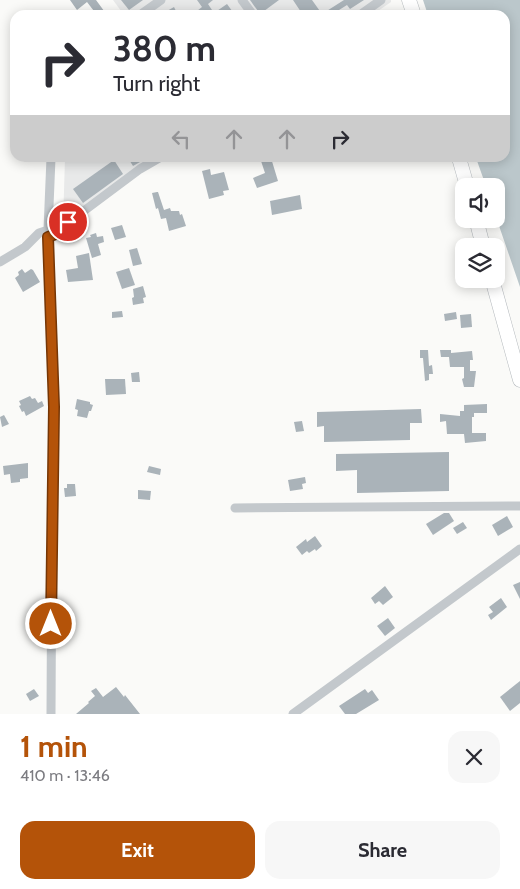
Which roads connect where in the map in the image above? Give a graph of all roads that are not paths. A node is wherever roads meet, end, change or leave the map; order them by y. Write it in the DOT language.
graph roads {
  1 [pos="161,0"];
  2 [pos="381,0"];
  3 [pos="147,10"];
  4 [pos="367,10"];
  5 [pos="51,162"];
  6 [pos="153,162"];
  7 [pos="459,162"];
  8 [pos="464,178"];
  9 [pos="48,233"];
  10 [pos="0,262"];
  11 [pos="494,288"];
  12 [pos="520,380"];
  13 [pos="520,506"];
  14 [pos="235,508"];
  15 [pos="520,549"];
  16 [pos="51,714"];
  17 [pos="293,714"];
  1 -- 3 [label="street"];
  2 -- 4 [label="street"];
  5 -- 9 [label="street"];
  6 -- 9 [label="street"];
  7 -- 8 [label="highway"];
  9 -- 10 [label="street"];
  9 -- 16 [label="street"];
  11 -- 12 [label="highway"];
  13 -- 14 [label="street"];
  15 -- 17 [label="street"];
}
